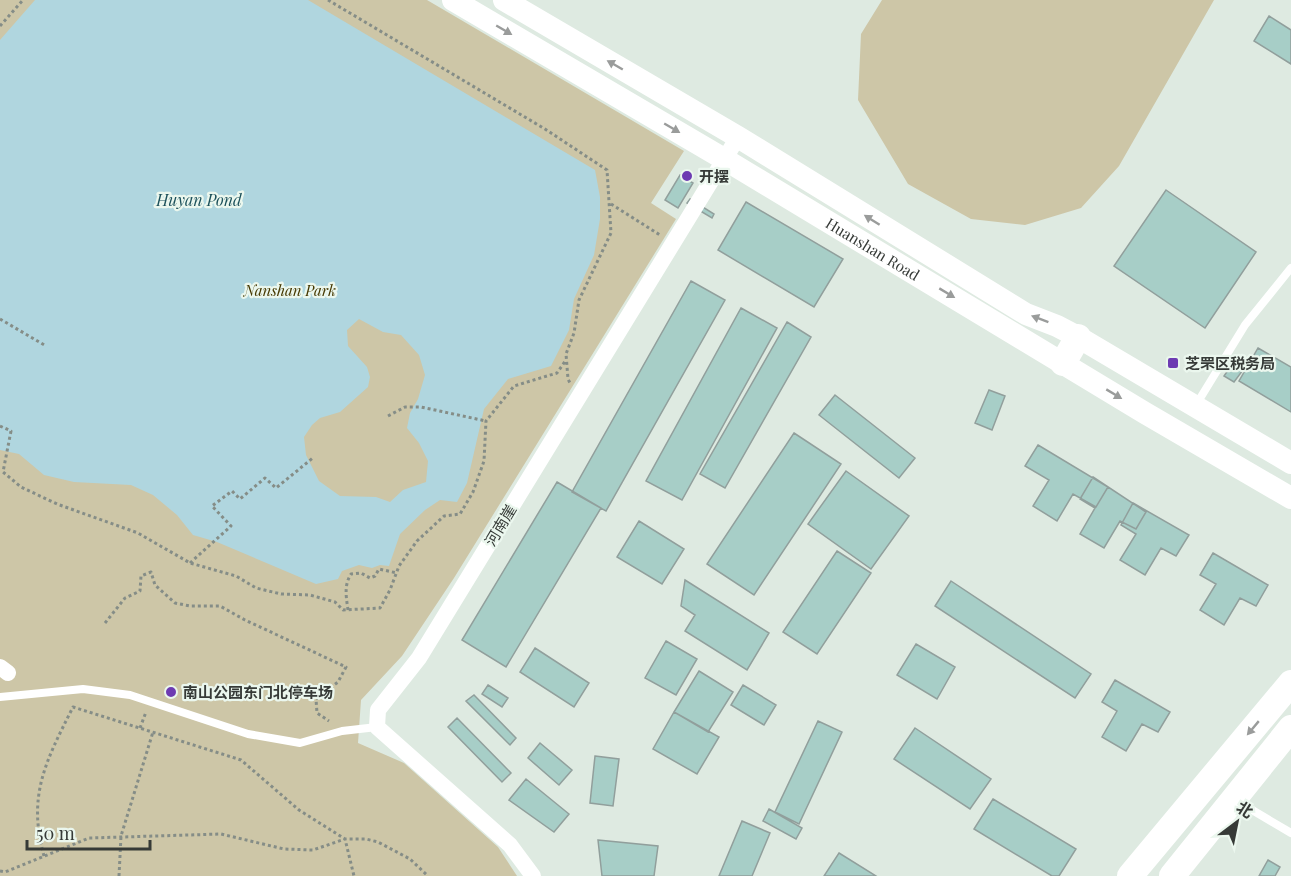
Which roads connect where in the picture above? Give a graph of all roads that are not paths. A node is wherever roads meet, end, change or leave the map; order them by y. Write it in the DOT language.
graph roads {
  1 [pos="453,0"];
  2 [pos="504,0"];
  3 [pos="738,137"];
  4 [pos="724,159"];
  5 [pos="1291,267"];
  6 [pos="1078,337"];
  7 [pos="1063,363"];
  8 [pos="1196,406"];
  9 [pos="1238,431"];
  10 [pos="1291,454"];
  11 [pos="1291,463"];
  12 [pos="1291,498"];
  13 [pos="1291,683"];
  14 [pos="0,697"];
  15 [pos="378,727"];
  16 [pos="1291,728"];
  17 [pos="1234,799"];
  18 [pos="1291,832"];
  19 [pos="533,876"];
  20 [pos="1130,876"];
  21 [pos="1172,876"];
  1 -- 4 [label="main road, Huanshan Road, one-way"];
  3 -- 2 [label="main road, Huanshan Road, one-way"];
  3 -- 4 [label="street, 河南崖"];
  6 -- 3 [label="main road, Huanshan Road, one-way"];
  4 -- 7 [label="main road, Huanshan Road, one-way"];
  4 -- 15 [label="street, 河南崖"];
  5 -- 8 [label="lane"];
  6 -- 7 [label="main road"];
  6 -- 8 [label="main road, Huanshan Road"];
  7 -- 12 [label="main road, Huanshan Road, one-way"];
  8 -- 9 [label="main road, Huanshan Road"];
  9 -- 10 [label="main road"];
  9 -- 11 [label="main road, Huanshan Road"];
  13 -- 20 [label="main road, one-way"];
  14 -- 15 [label="lane"];
  15 -- 19 [label="street"];
  16 -- 17 [label="main road"];
  17 -- 18 [label="lane"];
  17 -- 21 [label="main road"];
}
